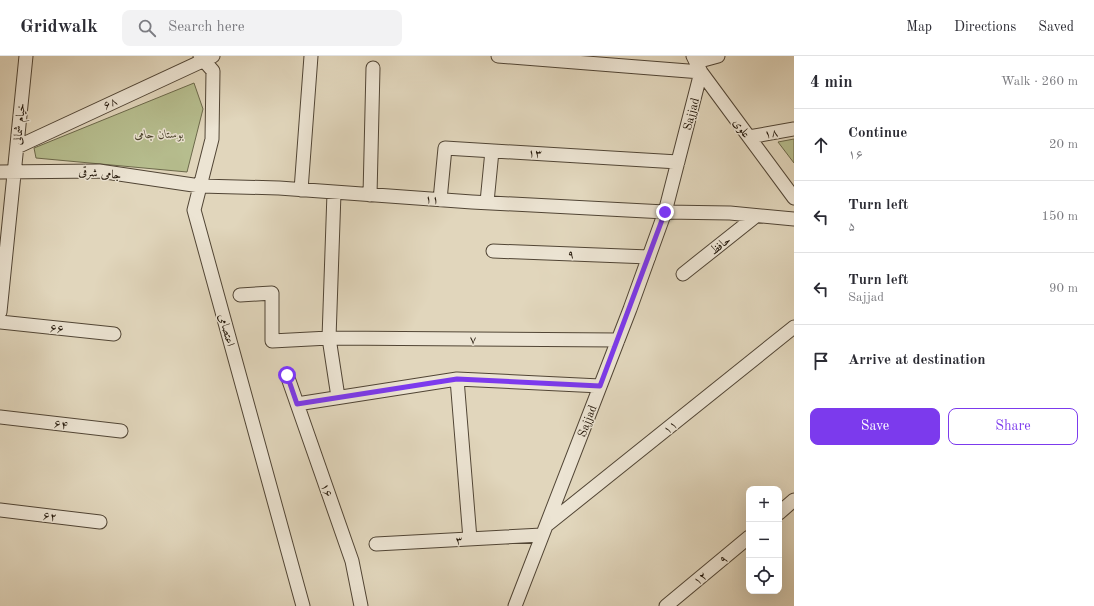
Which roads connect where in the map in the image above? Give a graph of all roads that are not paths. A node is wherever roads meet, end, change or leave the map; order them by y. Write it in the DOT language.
graph roads {
  1 [pos="26,56"];
  2 [pos="311,56"];
  3 [pos="498,56"];
  4 [pos="718,56"];
  5 [pos="206,57"];
  6 [pos="697,64"];
  7 [pos="373,68"];
  8 [pos="794,129"];
  9 [pos="749,137"];
  10 [pos="17,147"];
  11 [pos="492,151"];
  12 [pos="678,162"];
  13 [pos="14,171"];
  14 [pos="0,172"];
  15 [pos="200,186"];
  16 [pos="301,190"];
  17 [pos="334,193"];
  18 [pos="370,195"];
  19 [pos="794,198"];
  20 [pos="440,200"];
  21 [pos="487,202"];
  22 [pos="665,212"];
  23 [pos="756,216"];
  24 [pos="794,219"];
  25 [pos="493,251"];
  26 [pos="649,257"];
  27 [pos="2,272"];
  28 [pos="684,274"];
  29 [pos="240,295"];
  30 [pos="0,312"];
  31 [pos="0,322"];
  32 [pos="794,328"];
  33 [pos="114,334"];
  34 [pos="328,338"];
  35 [pos="618,340"];
  36 [pos="287,375"];
  37 [pos="457,379"];
  38 [pos="600,386"];
  39 [pos="338,397"];
  40 [pos="297,404"];
  41 [pos="0,417"];
  42 [pos="121,431"];
  43 [pos="794,500"];
  44 [pos="0,510"];
  45 [pos="782,510"];
  46 [pos="100,522"];
  47 [pos="544,531"];
  48 [pos="470,539"];
  49 [pos="746,540"];
  50 [pos="376,544"];
  51 [pos="716,565"];
  52 [pos="303,606"];
  53 [pos="361,606"];
  54 [pos="515,606"];
  55 [pos="666,606"];
  1 -- 10 [label="street, خیام شمالی"];
  2 -- 16 [label="street"];
  3 -- 6 [label="street"];
  4 -- 6 [label="street"];
  5 -- 10 [label="street, ۶۸"];
  5 -- 15 [label="street, اعتصامی"];
  6 -- 9 [label="street, علوی"];
  6 -- 12 [label="street, Sajjad"];
  7 -- 18 [label="street"];
  8 -- 9 [label="street, ۱۸"];
  9 -- 19 [label="street, علوی"];
  10 -- 13 [label="street, خیام شمالی"];
  11 -- 12 [label="street, ۱۳"];
  11 -- 20 [label="street, ۱۳"];
  11 -- 21 [label="street"];
  12 -- 22 [label="street, Sajjad"];
  13 -- 14 [label="street, جامی شرقی"];
  13 -- 15 [label="street, جامی شرقی"];
  13 -- 27 [label="street, خیام شمالی"];
  15 -- 16 [label="street, ۱۱"];
  15 -- 52 [label="street, اعتصامی"];
  16 -- 17 [label="street, ۱۱"];
  17 -- 18 [label="street, ۱۱"];
  17 -- 34 [label="street"];
  18 -- 20 [label="street, ۱۱"];
  20 -- 21 [label="street, ۱۱"];
  21 -- 22 [label="street, ۱۱"];
  22 -- 23 [label="street"];
  22 -- 26 [label="street, Sajjad"];
  23 -- 24 [label="street"];
  23 -- 28 [label="street, حافظ"];
  25 -- 26 [label="street, ۹"];
  26 -- 35 [label="street, Sajjad"];
  27 -- 30 [label="street, خیام شمالی"];
  29 -- 34 [label="street, ۷"];
  31 -- 33 [label="street, ۶۶"];
  32 -- 47 [label="street, ۱۱"];
  34 -- 35 [label="street, ۷"];
  34 -- 39 [label="street"];
  35 -- 38 [label="street, Sajjad"];
  36 -- 40 [label="street, ۱۶"];
  37 -- 38 [label="street"];
  37 -- 39 [label="street"];
  37 -- 48 [label="street"];
  38 -- 47 [label="street, Sajjad"];
  39 -- 40 [label="street"];
  40 -- 53 [label="street, ۱۶"];
  41 -- 42 [label="street, ۶۴"];
  43 -- 45 [label="street"];
  44 -- 46 [label="street, ۶۲"];
  47 -- 48 [label="street, ۳"];
  47 -- 54 [label="street, Sajjad"];
  48 -- 50 [label="street, ۳"];
  49 -- 51 [label="street, ۹"];
  51 -- 55 [label="street, ۱۲"];
}
